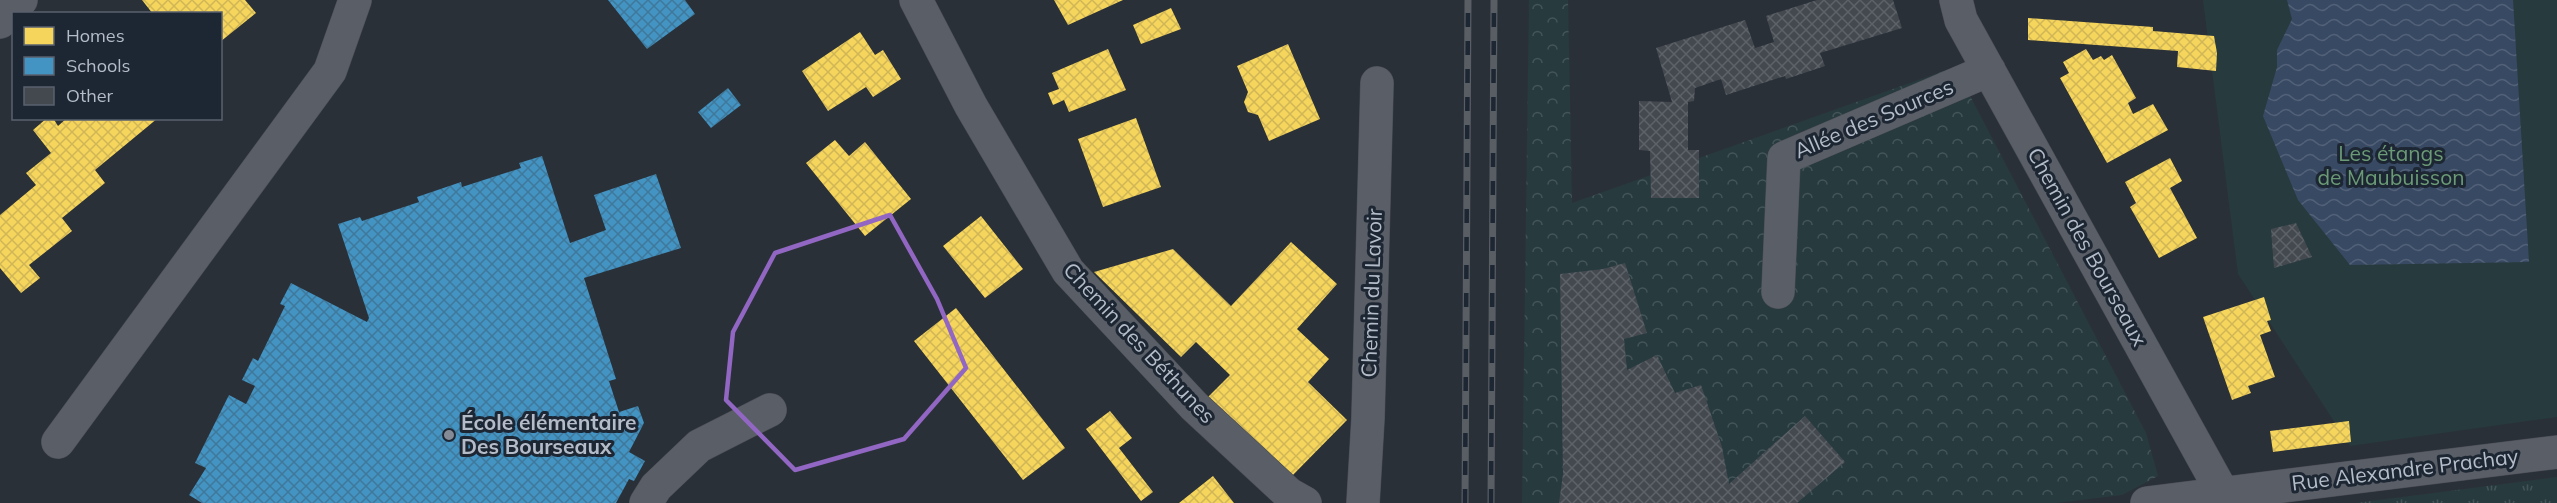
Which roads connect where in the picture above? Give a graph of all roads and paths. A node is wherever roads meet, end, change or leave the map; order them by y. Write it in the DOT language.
graph roads {
  1 [pos="21,0"];
  2 [pos="355,0"];
  3 [pos="916,0"];
  4 [pos="1956,0"];
  5 [pos="0,22"];
  6 [pos="1989,70"];
  7 [pos="1377,83"];
  8 [pos="1778,292"];
  9 [pos="770,410"];
  10 [pos="58,442"];
  11 [pos="2557,452"];
  12 [pos="2222,492"];
  13 [pos="646,503"];
  14 [pos="1305,503"];
  15 [pos="1363,503"];
  16 [pos="2147,503"];
  1 -- 5 [label="street"];
  2 -- 10 [label="street"];
  3 -- 14 [label="street, Chemin des Béthunes"];
  4 -- 6 [label="street, Chemin des Bourseaux"];
  6 -- 8 [label="street, Allée des Sources"];
  6 -- 12 [label="street, Chemin des Bourseaux"];
  7 -- 15 [label="street, Chemin du Lavoir"];
  9 -- 13 [label="street"];
  11 -- 12 [label="street, Rue Alexandre Prachay"];
  12 -- 16 [label="street, Rue Alexandre Prachay"];
}
